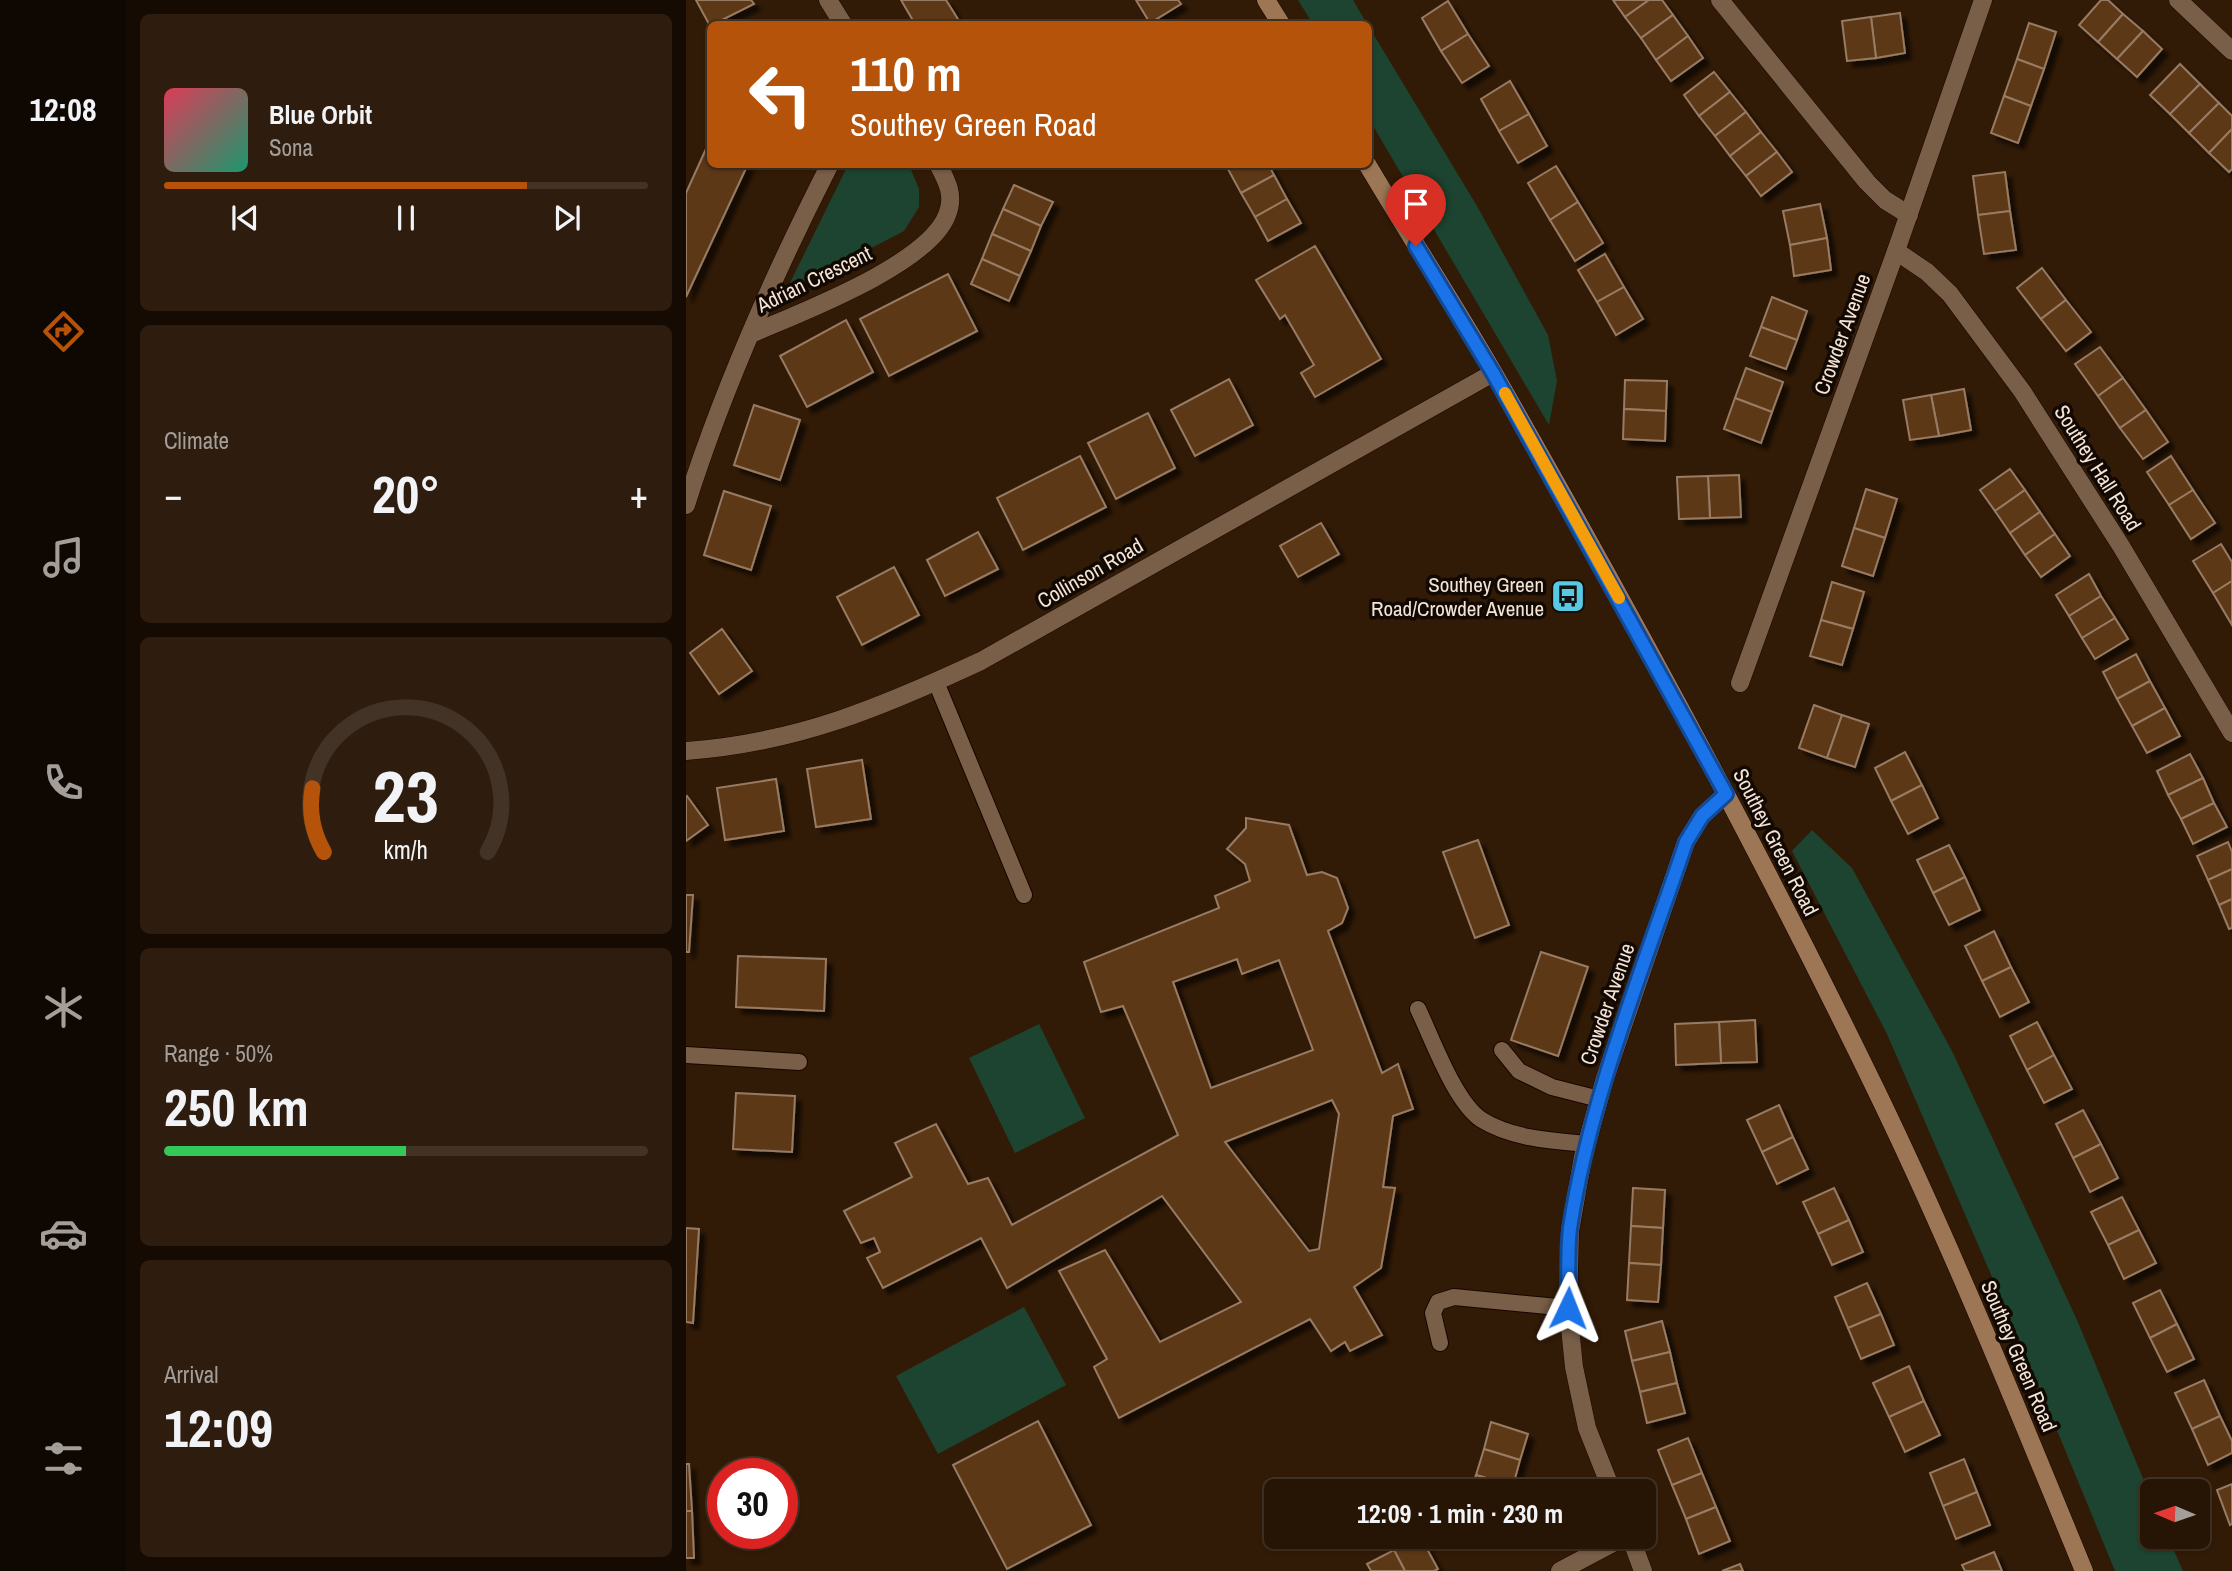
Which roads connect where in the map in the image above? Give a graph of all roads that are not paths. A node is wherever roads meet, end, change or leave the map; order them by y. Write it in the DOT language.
graph roads {
  1 [pos="828,0"];
  2 [pos="1266,0"];
  3 [pos="1720,0"];
  4 [pos="1983,0"];
  5 [pos="2178,0"];
  6 [pos="841,21"];
  7 [pos="1279,21"];
  8 [pos="2232,51"];
  9 [pos="828,168"];
  10 [pos="940,168"];
  11 [pos="1369,168"];
  12 [pos="1909,215"];
  13 [pos="1896,251"];
  14 [pos="751,334"];
  15 [pos="1493,373"];
  16 [pos="686,505"];
  17 [pos="936,682"];
  18 [pos="1740,683"];
  19 [pos="2232,733"];
  20 [pos="686,751"];
  21 [pos="1726,794"];
  22 [pos="1024,895"];
  23 [pos="1418,1009"];
  24 [pos="1502,1049"];
  25 [pos="686,1055"];
  26 [pos="799,1062"];
  27 [pos="1599,1099"];
  28 [pos="1587,1144"];
  29 [pos="1568,1308"];
  30 [pos="1440,1343"];
  31 [pos="1607,1479"];
  32 [pos="1603,1549"];
  33 [pos="1634,1549"];
  34 [pos="1560,1571"];
  35 [pos="1643,1571"];
  36 [pos="2084,1571"];
  1 -- 6 [label="street"];
  2 -- 7 [label="street"];
  3 -- 12 [label="street"];
  4 -- 12 [label="street, Crowder Avenue"];
  5 -- 8 [label="street"];
  9 -- 14 [label="street, Adrian Crescent"];
  10 -- 14 [label="street, Adrian Crescent"];
  11 -- 15 [label="street, Southey Green Road"];
  12 -- 13 [label="street, Crowder Avenue"];
  13 -- 18 [label="street, Crowder Avenue"];
  13 -- 19 [label="street, Southey Hall Road"];
  14 -- 16 [label="street, Adrian Crescent"];
  15 -- 17 [label="street, Collinson Road"];
  15 -- 21 [label="street, Southey Green Road"];
  17 -- 20 [label="street, Collinson Road"];
  17 -- 22 [label="lane"];
  21 -- 27 [label="street, Crowder Avenue"];
  21 -- 36 [label="street, Southey Green Road"];
  23 -- 28 [label="lane"];
  24 -- 27 [label="lane"];
  25 -- 26 [label="lane"];
  27 -- 28 [label="street, Crowder Avenue"];
  28 -- 29 [label="street, Crowder Avenue"];
  29 -- 30 [label="lane"];
  29 -- 31 [label="street, Crowder Avenue"];
  32 -- 34 [label="street"];
  33 -- 35 [label="street"];
}
